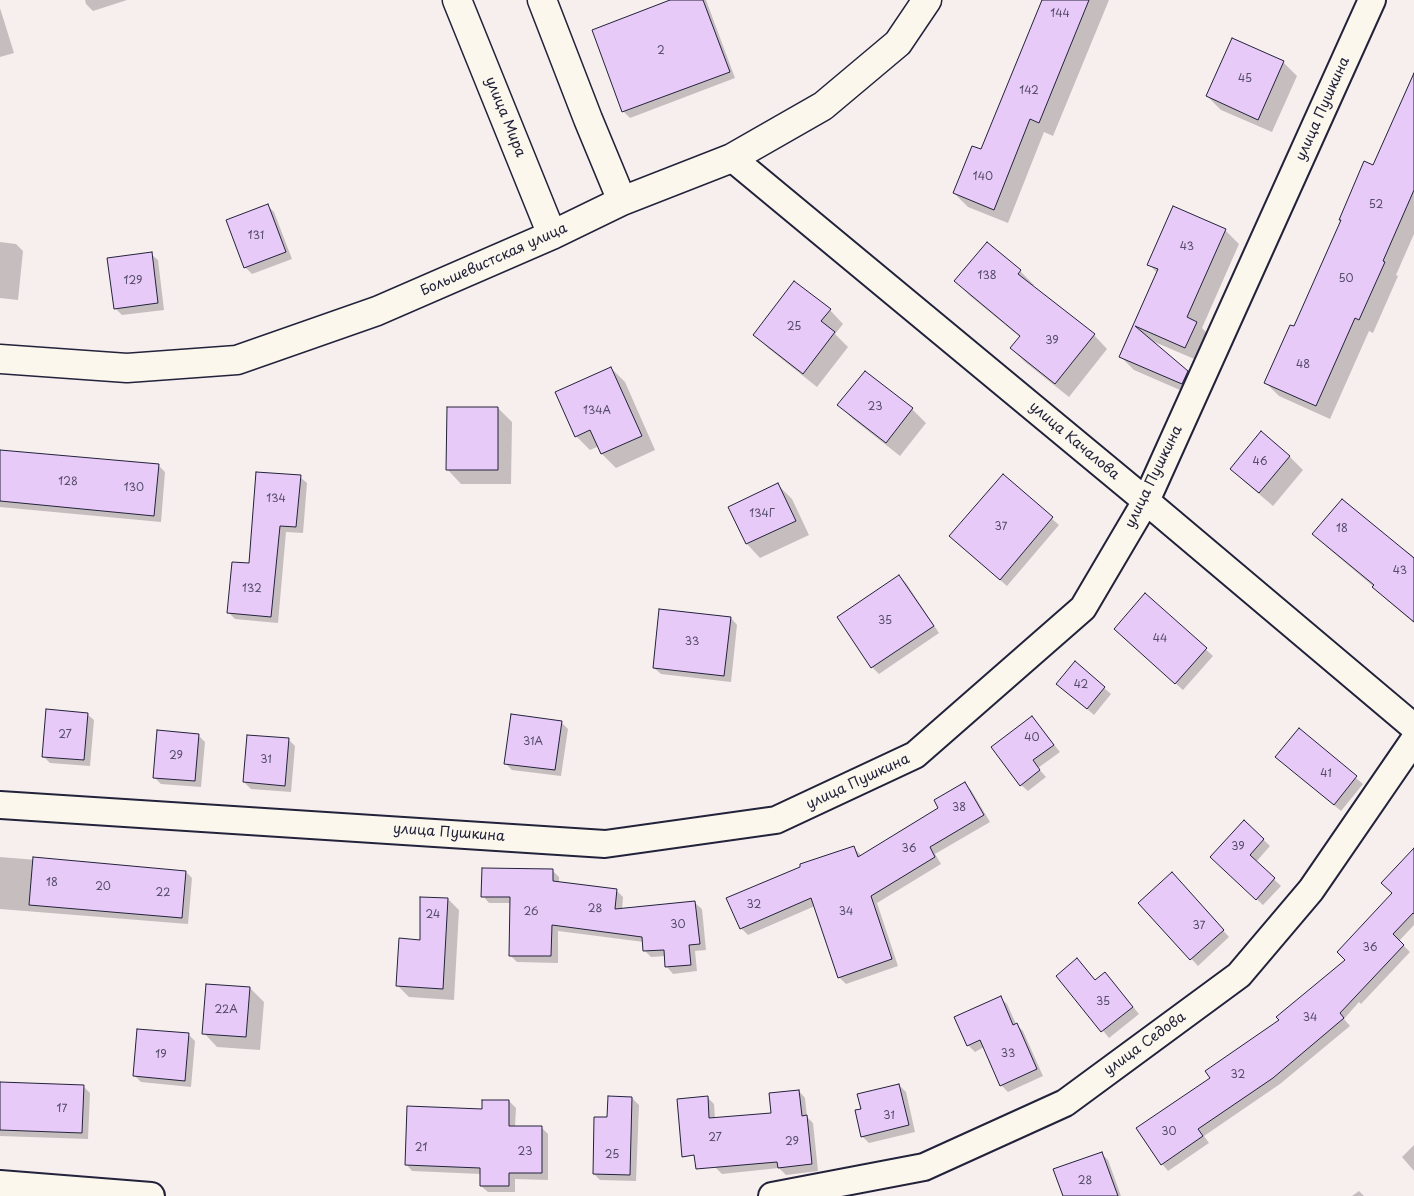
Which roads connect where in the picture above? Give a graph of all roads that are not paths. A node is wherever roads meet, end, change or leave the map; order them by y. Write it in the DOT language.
graph roads {
  1 [pos="457,0"];
  2 [pos="542,0"];
  3 [pos="927,0"];
  4 [pos="1372,0"];
  5 [pos="732,158"];
  6 [pos="622,201"];
  7 [pos="552,235"];
  8 [pos="0,359"];
  9 [pos="1146,501"];
  10 [pos="1414,727"];
  11 [pos="1414,740"];
  12 [pos="0,805"];
  13 [pos="0,1184"];
  14 [pos="151,1196"];
  15 [pos="772,1196"];
  1 -- 7 [label="street, улица Мира"];
  2 -- 6 [label="street"];
  3 -- 5 [label="street, Большевистская улица"];
  4 -- 9 [label="street, улица Пушкина"];
  5 -- 6 [label="street, Большевистская улица"];
  5 -- 9 [label="street, улица Качалова"];
  6 -- 7 [label="street, Большевистская улица"];
  7 -- 8 [label="street, Большевистская улица"];
  9 -- 10 [label="street, улица Качалова"];
  9 -- 12 [label="street, улица Пушкина"];
  11 -- 15 [label="street, улица Седова"];
  13 -- 14 [label="street"];
}
